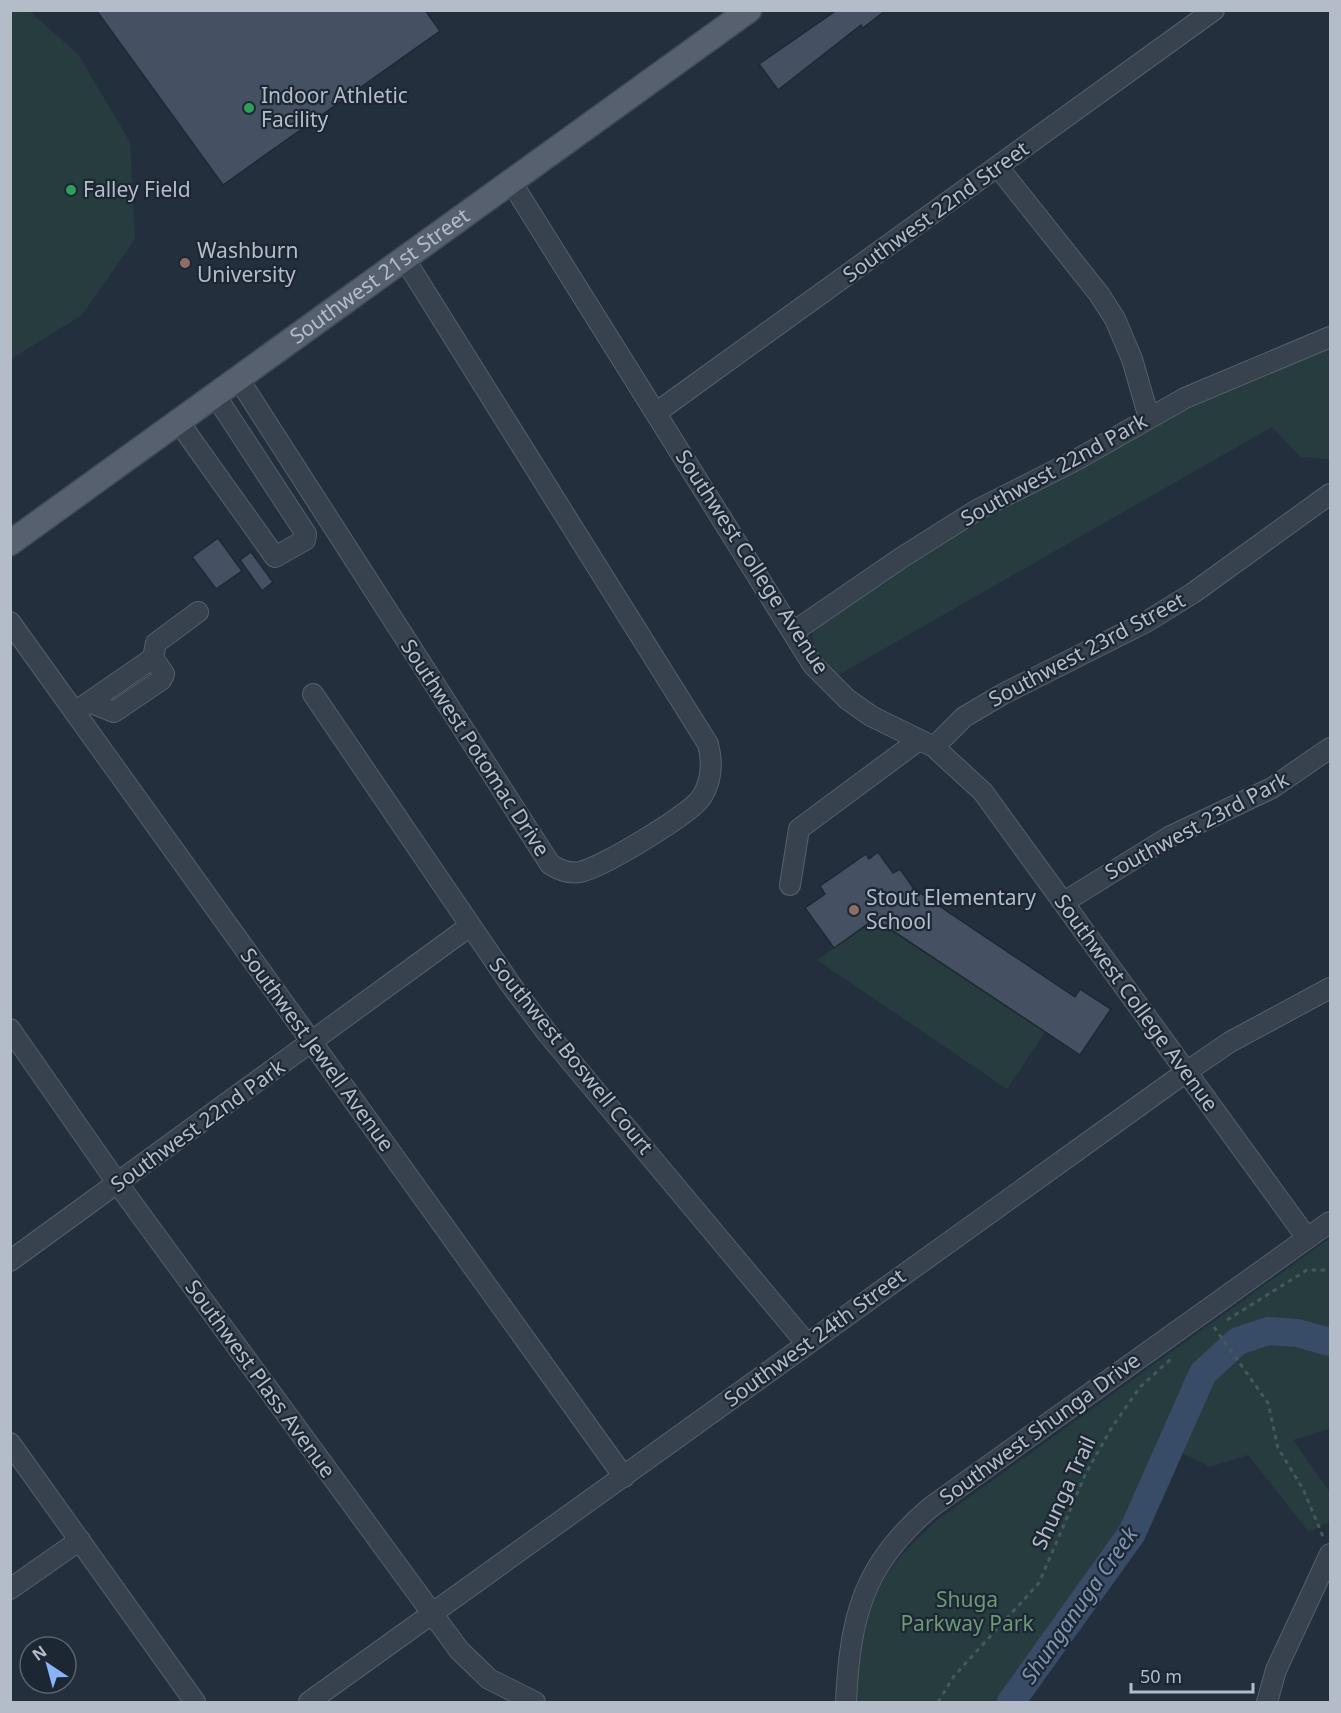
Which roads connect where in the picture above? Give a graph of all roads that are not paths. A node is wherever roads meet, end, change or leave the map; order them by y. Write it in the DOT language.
graph roads {
  1 [pos="749,10"];
  2 [pos="1214,10"];
  3 [pos="998,167"];
  4 [pos="510,180"];
  5 [pos="404,258"];
  6 [pos="1330,337"];
  7 [pos="237,378"];
  8 [pos="215,395"];
  9 [pos="657,412"];
  10 [pos="1149,418"];
  11 [pos="178,422"];
  12 [pos="1330,494"];
  13 [pos="10,543"];
  14 [pos="198,612"];
  15 [pos="10,622"];
  16 [pos="793,632"];
  17 [pos="313,694"];
  18 [pos="82,706"];
  19 [pos="926,744"];
  20 [pos="1330,748"];
  21 [pos="790,885"];
  22 [pos="1064,902"];
  23 [pos="471,926"];
  24 [pos="1330,988"];
  25 [pos="10,1029"];
  26 [pos="312,1044"];
  27 [pos="1186,1072"];
  28 [pos="118,1184"];
  29 [pos="1330,1222"];
  30 [pos="1307,1238"];
  31 [pos="10,1262"];
  32 [pos="807,1344"];
  33 [pos="10,1443"];
  34 [pos="624,1477"];
  35 [pos="80,1540"];
  36 [pos="1330,1554"];
  37 [pos="10,1589"];
  38 [pos="434,1615"];
  39 [pos="195,1702"];
  40 [pos="309,1702"];
  41 [pos="535,1702"];
  42 [pos="846,1702"];
  43 [pos="1267,1702"];
  1 -- 4 [label="main road, Southwest 21st Street"];
  2 -- 3 [label="street, Southwest 22nd Street"];
  3 -- 9 [label="street, Southwest 22nd Street"];
  3 -- 10 [label="street"];
  4 -- 5 [label="main road, Southwest 21st Street"];
  4 -- 9 [label="street, Southwest College Avenue"];
  5 -- 7 [label="main road, Southwest 21st Street"];
  5 -- 7 [label="street, Southwest Potomac Drive"];
  6 -- 10 [label="street, Southwest 22nd Park"];
  7 -- 8 [label="main road, Southwest 21st Street"];
  8 -- 11 [label="main road, Southwest 21st Street"];
  8 -- 11 [label="street"];
  9 -- 16 [label="street, Southwest College Avenue"];
  10 -- 16 [label="street, Southwest 22nd Park"];
  11 -- 13 [label="main road, Southwest 21st Street"];
  12 -- 19 [label="street, Southwest 23rd Street"];
  14 -- 18 [label="street"];
  15 -- 18 [label="street, Southwest Jewell Avenue"];
  16 -- 19 [label="street, Southwest College Avenue"];
  17 -- 23 [label="street, Southwest Boswell Court"];
  18 -- 26 [label="street, Southwest Jewell Avenue"];
  19 -- 21 [label="street, Southwest 23rd Street"];
  19 -- 22 [label="street, Southwest College Avenue"];
  20 -- 22 [label="street, Southwest 23rd Park"];
  22 -- 27 [label="street, Southwest College Avenue"];
  23 -- 26 [label="street, Southwest 22nd Park"];
  23 -- 32 [label="street, Southwest Boswell Court"];
  24 -- 27 [label="street, Southwest 24th Street"];
  25 -- 28 [label="street, Southwest Plass Avenue"];
  26 -- 28 [label="street, Southwest 22nd Park"];
  26 -- 34 [label="street, Southwest Jewell Avenue"];
  27 -- 30 [label="street, Southwest College Avenue"];
  27 -- 32 [label="street, Southwest 24th Street"];
  28 -- 31 [label="street, Southwest 22nd Park"];
  28 -- 38 [label="street, Southwest Plass Avenue"];
  29 -- 30 [label="street, Southwest Shunga Drive"];
  30 -- 42 [label="street, Southwest Shunga Drive"];
  32 -- 34 [label="street, Southwest 24th Street"];
  33 -- 35 [label="street"];
  34 -- 38 [label="street, Southwest 24th Street"];
  35 -- 37 [label="street"];
  35 -- 39 [label="street"];
  36 -- 43 [label="street"];
  38 -- 40 [label="street, Southwest 24th Street"];
  38 -- 41 [label="street, Southwest Plass Avenue"];
}
